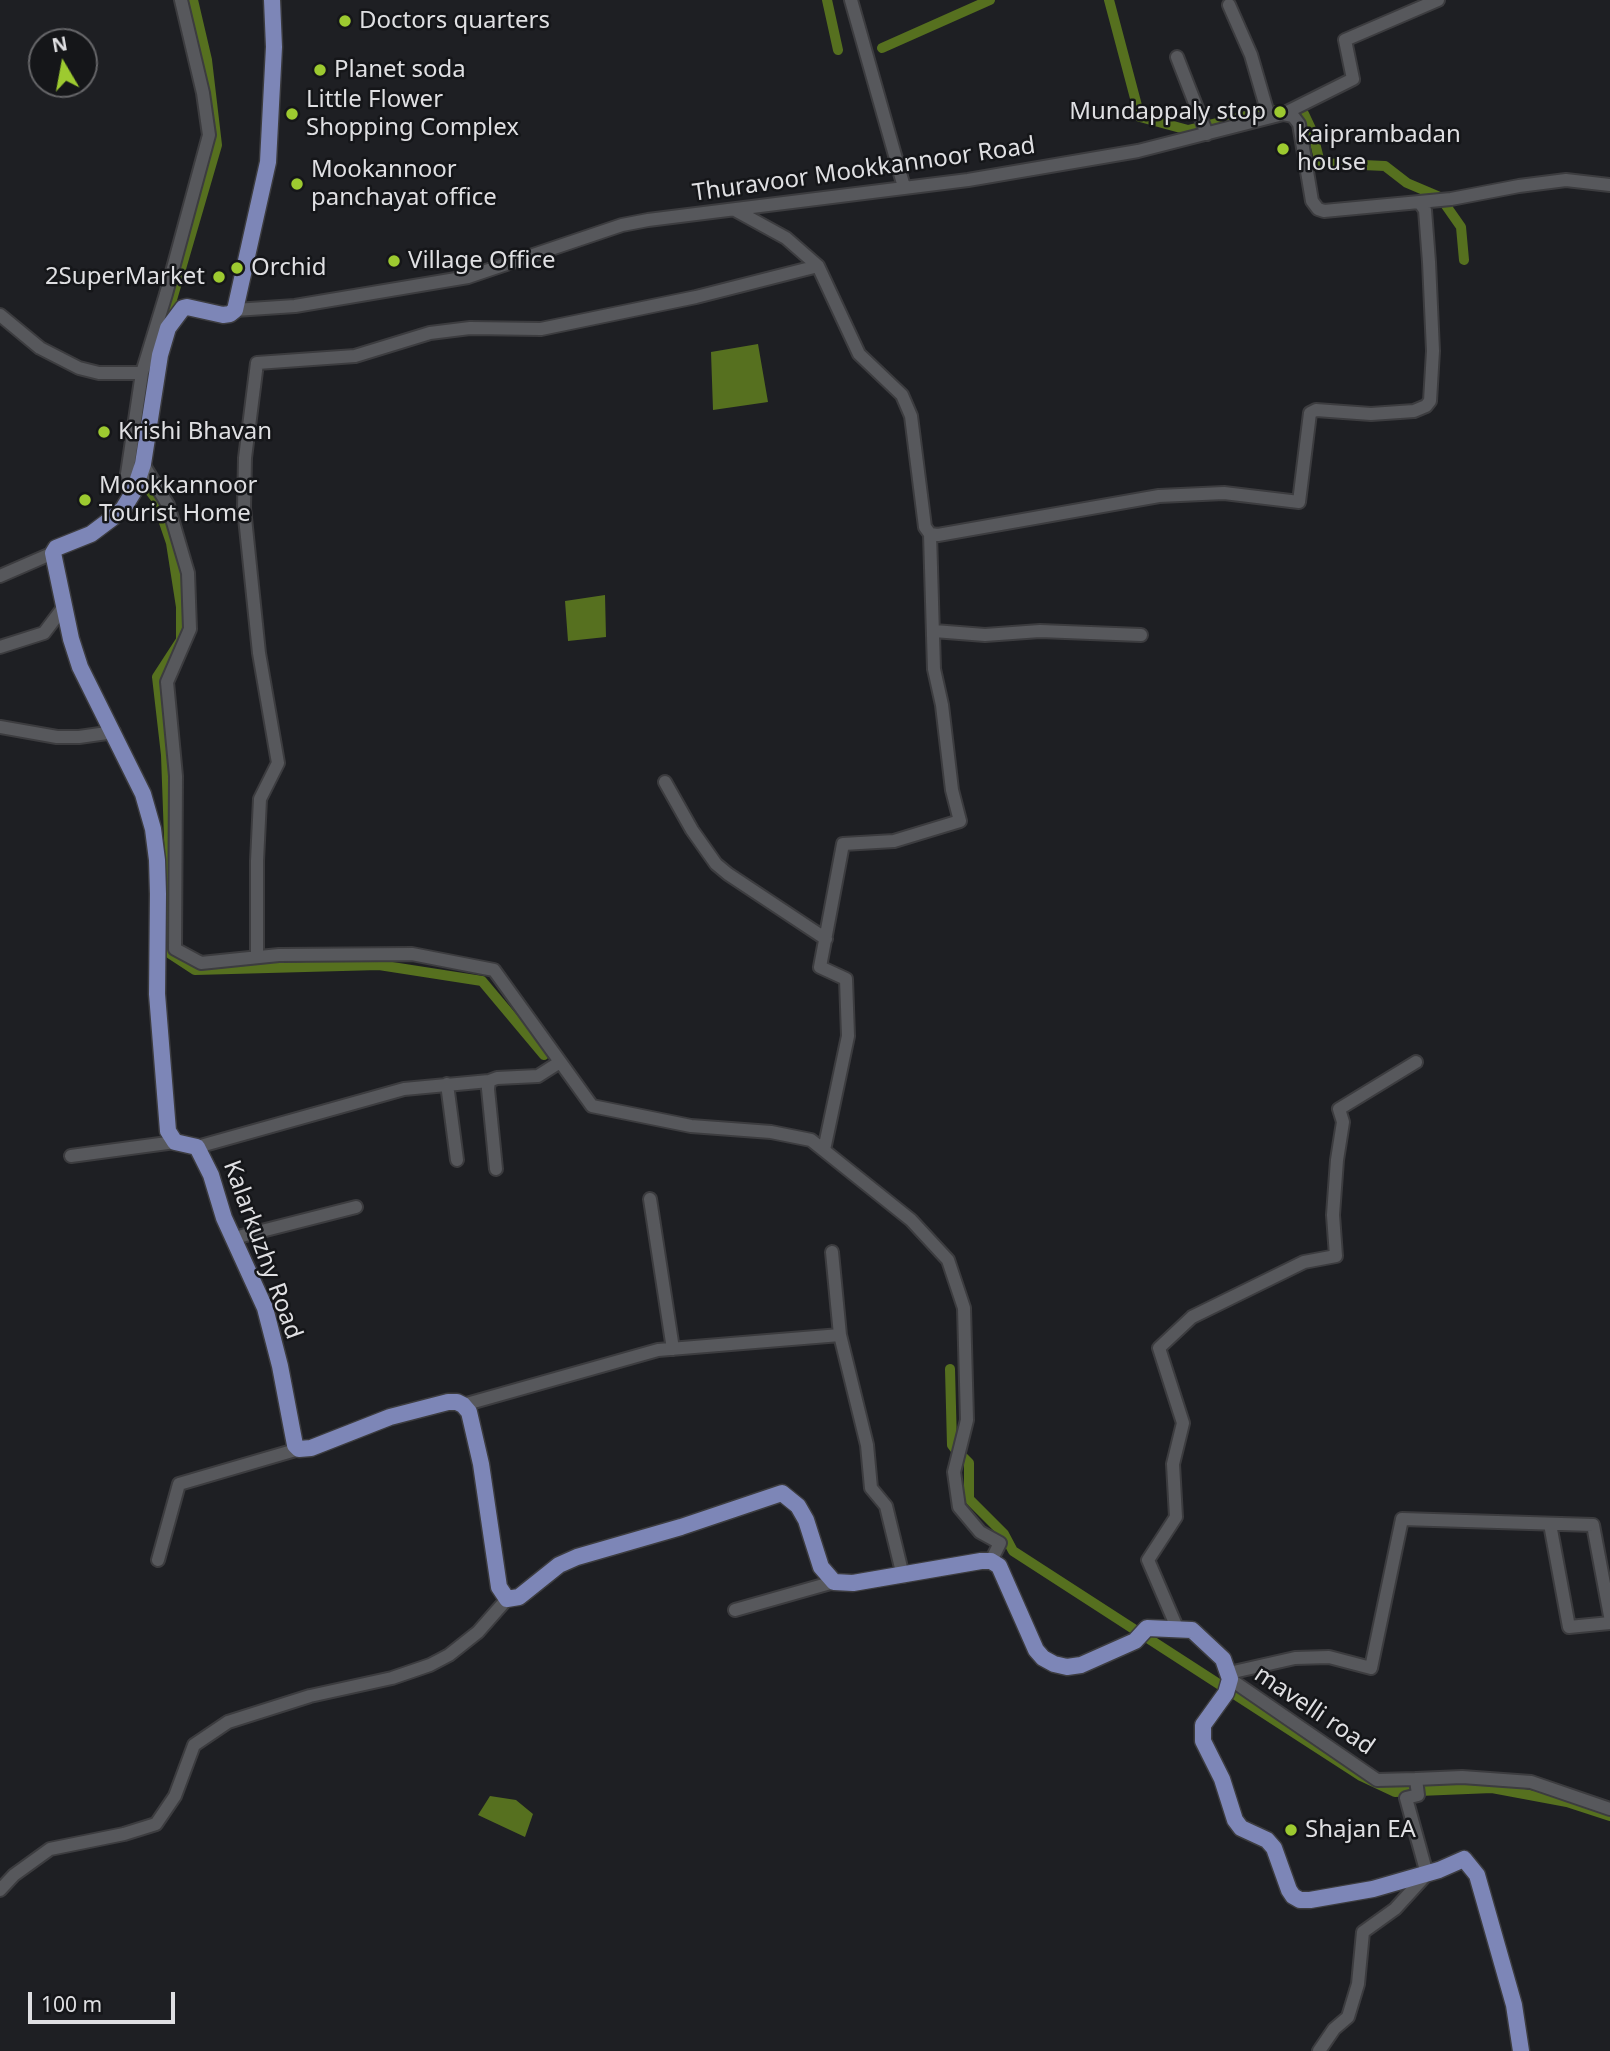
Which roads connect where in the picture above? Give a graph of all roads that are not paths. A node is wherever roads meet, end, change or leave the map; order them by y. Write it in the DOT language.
graph roads {
  1 [pos="181,0"];
  2 [pos="272,0"];
  3 [pos="1438,0"];
  4 [pos="854,1"];
  5 [pos="1229,5"];
  6 [pos="1177,57"];
  7 [pos="1283,114"];
  8 [pos="1269,117"];
  9 [pos="1207,134"];
  10 [pos="1610,185"];
  11 [pos="904,187"];
  12 [pos="1425,202"];
  13 [pos="735,210"];
  14 [pos="818,266"];
  15 [pos="235,310"];
  16 [pos="0,315"];
  17 [pos="142,373"];
  18 [pos="139,478"];
  19 [pos="930,534"];
  20 [pos="52,553"];
  21 [pos="0,576"];
  22 [pos="63,608"];
  23 [pos="934,631"];
  24 [pos="1141,635"];
  25 [pos="0,647"];
  26 [pos="0,726"];
  27 [pos="114,732"];
  28 [pos="665,782"];
  29 [pos="826,939"];
  30 [pos="257,957"];
  31 [pos="560,1062"];
  32 [pos="1416,1062"];
  33 [pos="489,1081"];
  34 [pos="447,1083"];
  35 [pos="175,1142"];
  36 [pos="197,1147"];
  37 [pos="824,1150"];
  38 [pos="72,1156"];
  39 [pos="457,1160"];
  40 [pos="496,1169"];
  41 [pos="650,1199"];
  42 [pos="356,1206"];
  43 [pos="234,1238"];
  44 [pos="832,1252"];
  45 [pos="840,1335"];
  46 [pos="673,1349"];
  47 [pos="463,1405"];
  48 [pos="299,1449"];
  49 [pos="1550,1524"];
  50 [pos="158,1560"];
  51 [pos="991,1561"];
  52 [pos="903,1576"];
  53 [pos="834,1582"];
  54 [pos="507,1599"];
  55 [pos="735,1610"];
  56 [pos="1610,1616"];
  57 [pos="1610,1623"];
  58 [pos="1178,1630"];
  59 [pos="1228,1682"];
  60 [pos="1417,1785"];
  61 [pos="1610,1809"];
  62 [pos="1427,1874"];
  63 [pos="0,1890"];
  64 [pos="1319,2051"];
  65 [pos="1521,2051"];
  1 -- 17 [label="street"];
  2 -- 15 [label="main road"];
  3 -- 7 [label="street, Thuravoor Mookkannoor Road"];
  4 -- 11 [label="street"];
  5 -- 8 [label="street"];
  6 -- 9 [label="street"];
  7 -- 8 [label="street, Thuravoor Mookkannoor Road"];
  7 -- 12 [label="street"];
  8 -- 9 [label="street, Thuravoor Mookkannoor Road"];
  9 -- 11 [label="street, Thuravoor Mookkannoor Road"];
  10 -- 12 [label="street"];
  11 -- 13 [label="street, Thuravoor Mookkannoor Road"];
  12 -- 19 [label="street"];
  13 -- 14 [label="street"];
  13 -- 15 [label="street, Thuravoor Mookkannoor Road"];
  14 -- 19 [label="street"];
  14 -- 30 [label="street"];
  15 -- 18 [label="main road"];
  16 -- 17 [label="street"];
  17 -- 18 [label="street"];
  18 -- 20 [label="main road"];
  18 -- 30 [label="street"];
  19 -- 23 [label="street"];
  20 -- 21 [label="street"];
  20 -- 22 [label="main road"];
  22 -- 25 [label="street"];
  22 -- 27 [label="main road"];
  23 -- 24 [label="street"];
  23 -- 29 [label="street"];
  26 -- 27 [label="street"];
  27 -- 35 [label="main road"];
  28 -- 29 [label="street"];
  29 -- 37 [label="street"];
  30 -- 31 [label="street"];
  31 -- 33 [label="street"];
  31 -- 37 [label="street"];
  32 -- 58 [label="street"];
  33 -- 34 [label="street"];
  33 -- 40 [label="street"];
  34 -- 36 [label="street"];
  34 -- 39 [label="street"];
  35 -- 36 [label="main road, Kalarkuzhy Road"];
  35 -- 38 [label="street"];
  36 -- 43 [label="main road, Kalarkuzhy Road"];
  37 -- 51 [label="street"];
  41 -- 46 [label="street"];
  42 -- 43 [label="street"];
  43 -- 48 [label="main road, Kalarkuzhy Road"];
  44 -- 45 [label="street"];
  45 -- 46 [label="street"];
  45 -- 52 [label="street"];
  46 -- 47 [label="street"];
  47 -- 48 [label="main road"];
  47 -- 54 [label="main road"];
  48 -- 50 [label="street"];
  49 -- 56 [label="street"];
  49 -- 57 [label="street"];
  49 -- 59 [label="street"];
  51 -- 52 [label="main road"];
  51 -- 58 [label="main road"];
  52 -- 53 [label="main road"];
  53 -- 54 [label="main road"];
  53 -- 55 [label="street"];
  54 -- 63 [label="street"];
  58 -- 59 [label="main road"];
  59 -- 60 [label="street, mavelli road"];
  59 -- 62 [label="main road"];
  60 -- 61 [label="street, mavelli road"];
  60 -- 62 [label="street"];
  62 -- 64 [label="street"];
  62 -- 65 [label="main road"];
}
